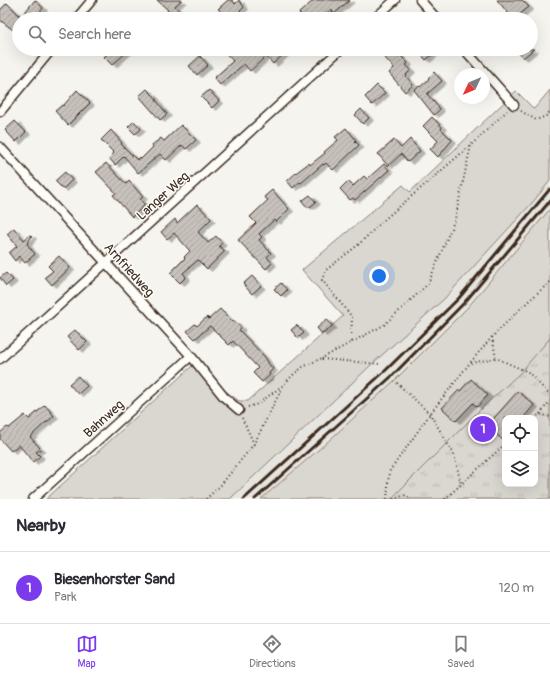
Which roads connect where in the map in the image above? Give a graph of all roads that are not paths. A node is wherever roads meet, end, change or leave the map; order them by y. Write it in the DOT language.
graph roads {
  1 [pos="92,0"];
  2 [pos="395,0"];
  3 [pos="420,0"];
  4 [pos="82,12"];
  5 [pos="382,12"];
  6 [pos="431,12"];
  7 [pos="46,56"];
  8 [pos="333,56"];
  9 [pos="470,56"];
  10 [pos="516,107"];
  11 [pos="0,112"];
  12 [pos="0,147"];
  13 [pos="106,263"];
  14 [pos="190,356"];
  15 [pos="0,359"];
  16 [pos="239,410"];
  17 [pos="33,499"];
  1 -- 4 [label="street"];
  2 -- 5 [label="street"];
  3 -- 6 [label="street"];
  7 -- 11 [label="street"];
  8 -- 13 [label="street, Langer Weg"];
  9 -- 10 [label="street"];
  12 -- 13 [label="street, Arnfriedweg"];
  13 -- 14 [label="street, Arnfriedweg"];
  13 -- 15 [label="street, Langer Weg"];
  14 -- 16 [label="street, Arnfriedweg"];
  14 -- 17 [label="street, Bahnweg"];
}
